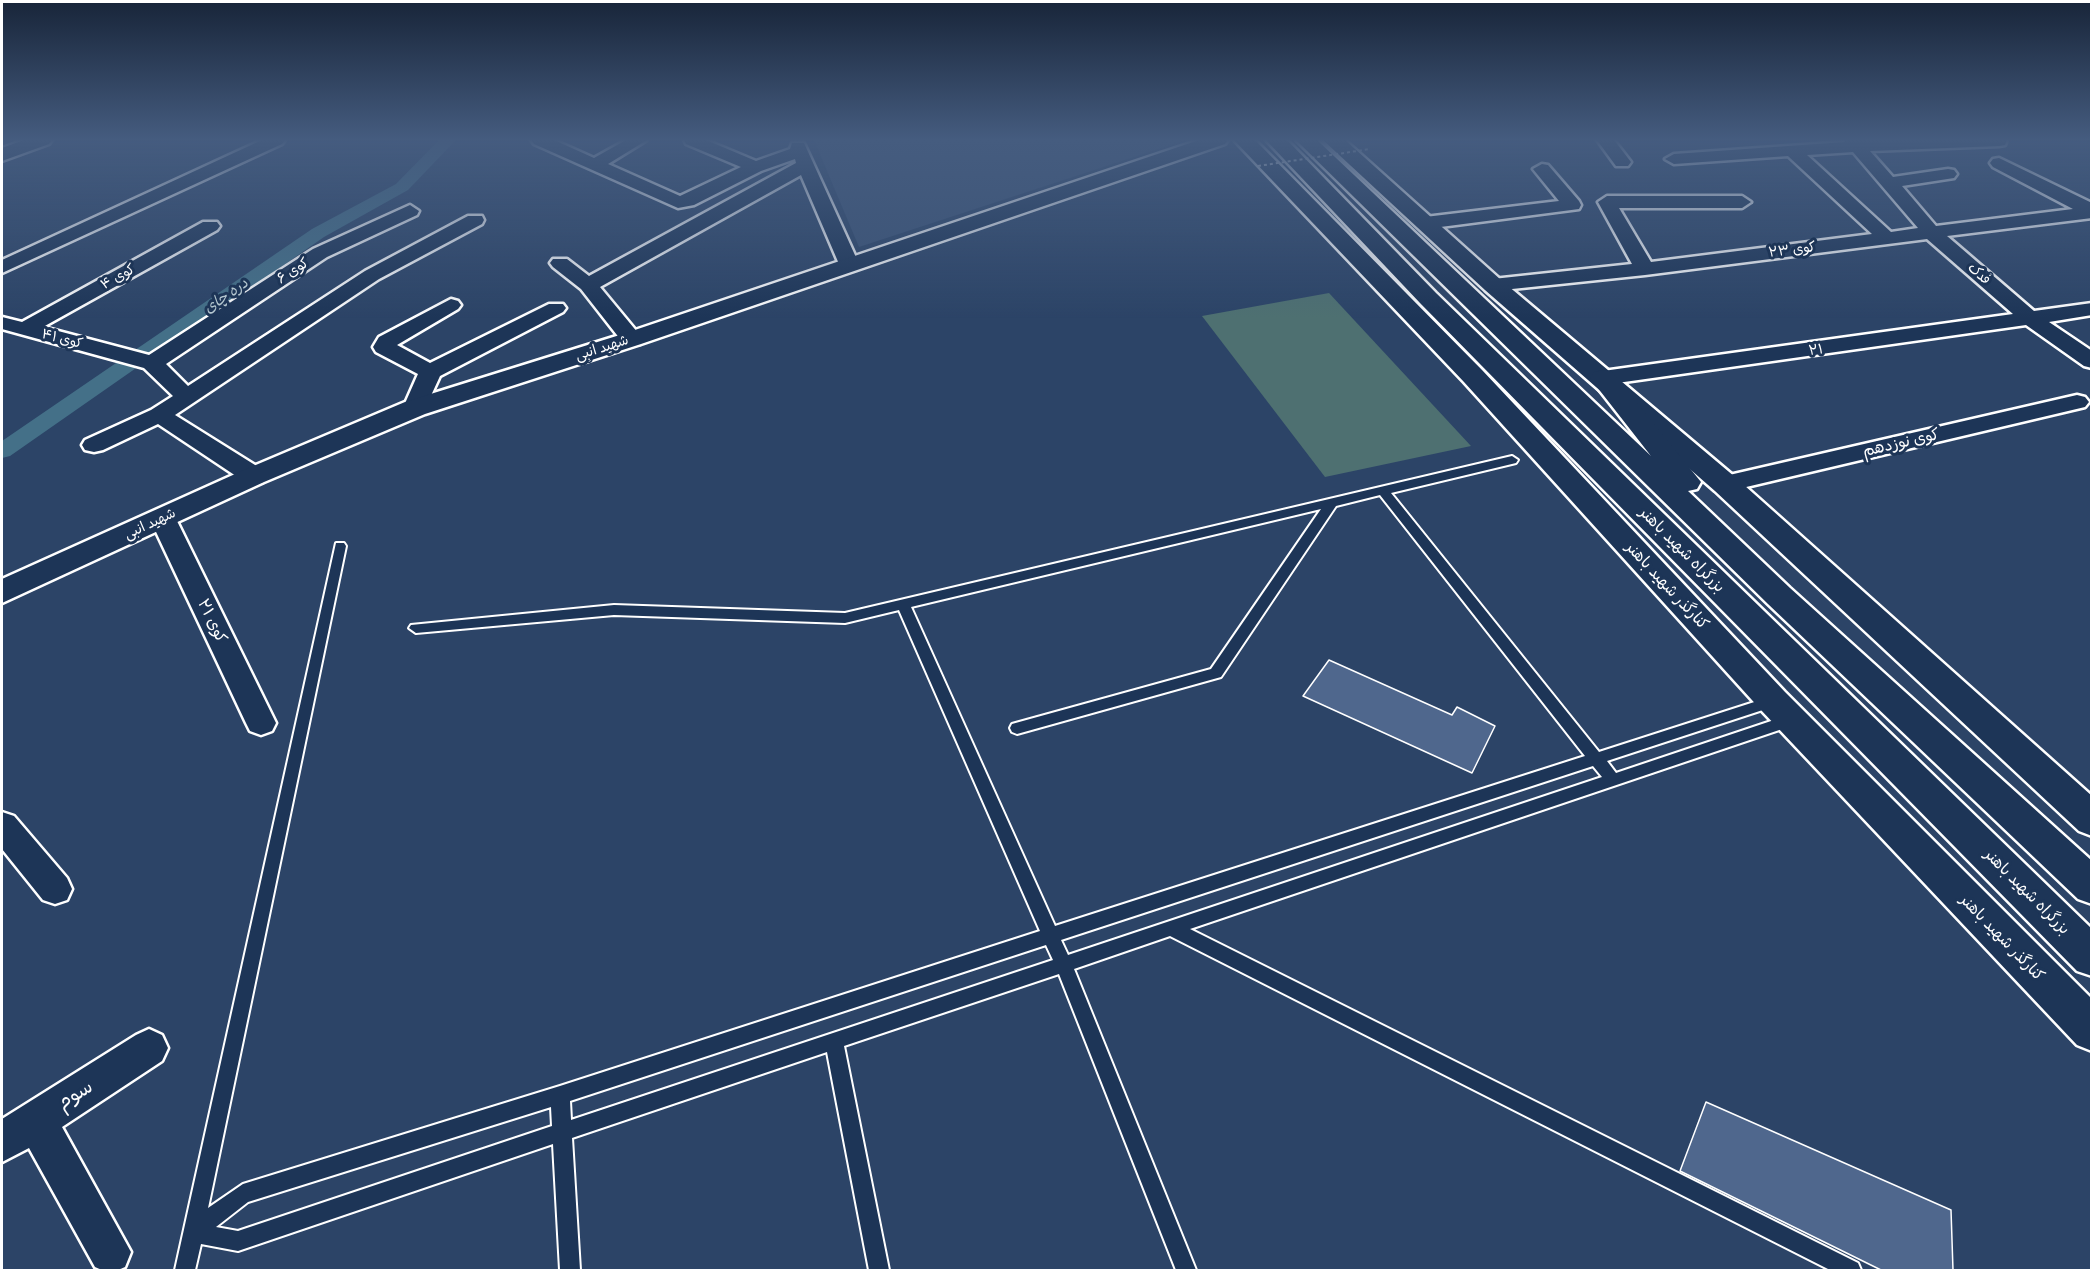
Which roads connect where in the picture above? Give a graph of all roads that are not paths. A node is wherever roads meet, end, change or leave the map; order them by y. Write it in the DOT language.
graph roads {
  1 [pos="148,199"];
  2 [pos="673,199"];
  3 [pos="690,199"];
  4 [pos="725,199"];
  5 [pos="821,199"];
  6 [pos="1041,199"];
  7 [pos="1297,199"];
  8 [pos="1333,199"];
  9 [pos="1368,199"];
  10 [pos="1399,199"];
  11 [pos="1567,199"];
  12 [pos="1845,199"];
  13 [pos="1903,199"];
  14 [pos="2069,199"];
  15 [pos="1742,202"];
  16 [pos="410,211"];
  17 [pos="2091,211"];
  18 [pos="475,220"];
  19 [pos="1425,223"];
  20 [pos="210,226"];
  21 [pos="1931,232"];
  22 [pos="1887,238"];
  23 [pos="560,263"];
  24 [pos="849,264"];
  25 [pos="2,267"];
  26 [pos="1645,269"];
  27 [pos="588,285"];
  28 [pos="1493,285"];
  29 [pos="1428,298"];
  30 [pos="451,305"];
  31 [pos="556,308"];
  32 [pos="2091,309"];
  33 [pos="2028,317"];
  34 [pos="2,322"];
  35 [pos="25,329"];
  36 [pos="632,339"];
  37 [pos="2091,361"];
  38 [pos="152,363"];
  39 [pos="430,372"];
  40 [pos="1473,376"];
  41 [pos="1603,378"];
  42 [pos="188,398"];
  43 [pos="2077,402"];
  44 [pos="415,408"];
  45 [pos="159,415"];
  46 [pos="94,445"];
  47 [pos="1512,460"];
  48 [pos="254,476"];
  49 [pos="1725,484"];
  50 [pos="1384,492"];
  51 [pos="1331,504"];
  52 [pos="163,519"];
  53 [pos="340,546"];
  54 [pos="2,592"];
  55 [pos="1779,596"];
  56 [pos="903,605"];
  57 [pos="416,628"];
  58 [pos="1864,676"];
  59 [pos="1822,689"];
  60 [pos="1783,711"];
  61 [pos="261,723"];
  62 [pos="1017,728"];
  63 [pos="1595,759"];
  64 [pos="1613,780"];
  65 [pos="2088,814"];
  66 [pos="2,826"];
  67 [pos="2091,887"];
  68 [pos="55,889"];
  69 [pos="1170,928"];
  70 [pos="1051,935"];
  71 [pos="2091,957"];
  72 [pos="1064,963"];
  73 [pos="2091,1030"];
  74 [pos="834,1041"];
  75 [pos="149,1048"];
  76 [pos="560,1095"];
  77 [pos="36,1120"];
  78 [pos="563,1132"];
  79 [pos="2,1142"];
  80 [pos="192,1232"];
  81 [pos="110,1252"];
  82 [pos="185,1270"];
  83 [pos="570,1270"];
  84 [pos="879,1270"];
  85 [pos="1186,1270"];
  86 [pos="1851,1270"];
  1 -- 25 [label="street"];
  2 -- 3 [label="street"];
  4 -- 27 [label="street"];
  5 -- 24 [label="street"];
  6 -- 24 [label="main road, شهید انبی"];
  7 -- 40 [label="main road, کنارگذر شهید باهنر"];
  8 -- 29 [label="main road, بزرگراه شهید باهنر"];
  9 -- 55 [label="main road, بزرگراه شهید باهنر"];
  10 -- 19 [label="main road"];
  11 -- 19 [label="street"];
  12 -- 22 [label="street"];
  13 -- 21 [label="street, فدک"];
  14 -- 17 [label="street"];
  15 -- 26 [label="street"];
  16 -- 38 [label="street, کوی ۶"];
  17 -- 21 [label="street, کوی ۲۳"];
  18 -- 42 [label="street"];
  19 -- 28 [label="main road"];
  20 -- 35 [label="street, کوی ۴"];
  21 -- 22 [label="street, کوی ۲۳"];
  21 -- 33 [label="street, فدک"];
  22 -- 26 [label="street, کوی ۲۳"];
  23 -- 27 [label="street"];
  24 -- 36 [label="main road, شهید انبی"];
  26 -- 28 [label="street, کوی ۲۳"];
  27 -- 36 [label="street"];
  28 -- 41 [label="main road"];
  29 -- 40 [label="main road"];
  29 -- 59 [label="main road, بزرگراه شهید باهنر"];
  30 -- 39 [label="street"];
  31 -- 39 [label="street"];
  32 -- 33 [label="street, ۲۱"];
  33 -- 37 [label="street, فدک"];
  33 -- 41 [label="street, ۲۱"];
  34 -- 35 [label="street, کوی ۴۱"];
  35 -- 38 [label="street, کوی ۴۱"];
  36 -- 44 [label="main road, شهید انبی"];
  38 -- 42 [label="street"];
  39 -- 44 [label="street"];
  40 -- 60 [label="main road, کنارگذر شهید باهنر"];
  41 -- 49 [label="main road"];
  41 -- 55 [label="main road"];
  42 -- 45 [label="street"];
  43 -- 49 [label="street, کوی نوزدهم"];
  44 -- 48 [label="main road, شهید انبی"];
  45 -- 46 [label="street"];
  45 -- 48 [label="street"];
  47 -- 50 [label="lane"];
  48 -- 52 [label="main road, شهید انبی"];
  49 -- 65 [label="main road"];
  50 -- 51 [label="lane"];
  50 -- 63 [label="lane"];
  51 -- 56 [label="lane"];
  51 -- 62 [label="lane"];
  52 -- 54 [label="main road, شهید انبی"];
  52 -- 61 [label="street, کوی ۲۱"];
  53 -- 80 [label="lane"];
  55 -- 58 [label="main road, بزرگراه شهید باهنر"];
  56 -- 57 [label="lane"];
  56 -- 70 [label="lane"];
  58 -- 59 [label="main road"];
  58 -- 67 [label="main road, بزرگراه شهید باهنر"];
  59 -- 71 [label="main road, بزرگراه شهید باهنر"];
  60 -- 63 [label="lane"];
  60 -- 64 [label="lane"];
  60 -- 73 [label="main road, کنارگذر شهید باهنر"];
  63 -- 64 [label="lane"];
  63 -- 70 [label="lane"];
  64 -- 69 [label="lane"];
  66 -- 68 [label="street"];
  69 -- 72 [label="lane"];
  69 -- 86 [label="lane"];
  70 -- 72 [label="lane"];
  70 -- 76 [label="lane"];
  72 -- 74 [label="lane"];
  72 -- 85 [label="lane"];
  74 -- 78 [label="lane"];
  74 -- 84 [label="lane"];
  75 -- 77 [label="street, سوم"];
  76 -- 78 [label="lane"];
  76 -- 80 [label="lane"];
  77 -- 79 [label="street, سوم"];
  77 -- 81 [label="street"];
  78 -- 80 [label="lane"];
  78 -- 83 [label="lane"];
  80 -- 82 [label="lane"];
}
